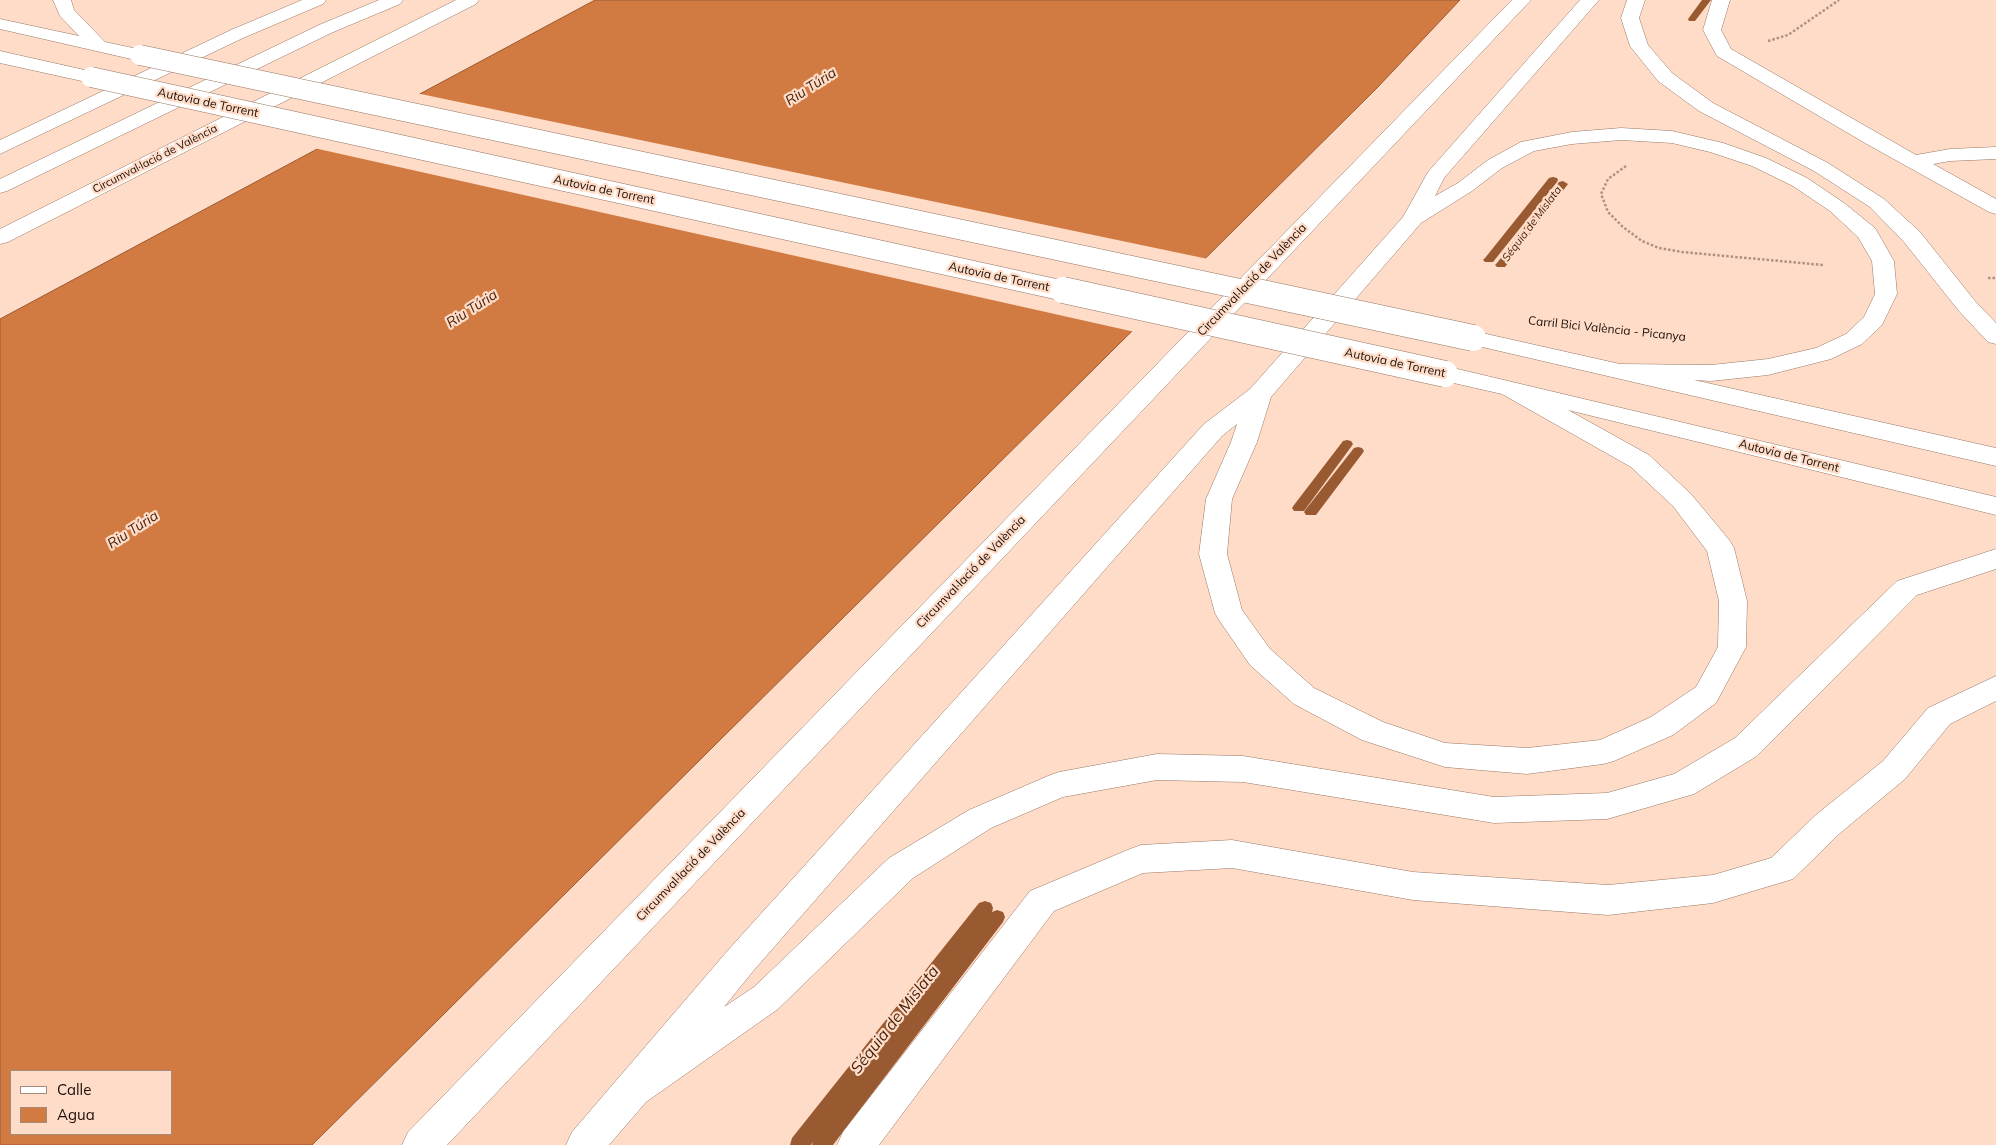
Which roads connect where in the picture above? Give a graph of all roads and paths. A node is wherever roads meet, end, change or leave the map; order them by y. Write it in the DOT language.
graph roads {
  1 [pos="62,0"];
  2 [pos="298,0"];
  3 [pos="317,0"];
  4 [pos="470,0"];
  5 [pos="1522,0"];
  6 [pos="1590,0"];
  7 [pos="1636,0"];
  8 [pos="1721,0"];
  9 [pos="1839,0"];
  10 [pos="386,4"];
  11 [pos="0,24"];
  12 [pos="237,34"];
  13 [pos="99,46"];
  14 [pos="1724,52"];
  15 [pos="0,57"];
  16 [pos="0,148"];
  17 [pos="1996,153"];
  18 [pos="1914,162"];
  19 [pos="1631,164"];
  20 [pos="0,187"];
  21 [pos="0,206"];
  22 [pos="1996,208"];
  23 [pos="1412,220"];
  24 [pos="0,237"];
  25 [pos="1823,264"];
  26 [pos="1996,337"];
  27 [pos="1621,371"];
  28 [pos="1509,388"];
  29 [pos="1260,395"];
  30 [pos="1996,457"];
  31 [pos="1996,506"];
  32 [pos="1996,560"];
  33 [pos="1996,688"];
  34 [pos="633,1090"];
  35 [pos="421,1145"];
  36 [pos="585,1145"];
  37 [pos="856,1145"];
  1 -- 13 [label="main road"];
  2 -- 12 [label="main road"];
  3 -- 12 [label="main road"];
  4 -- 24 [label="main road, Circumval·lació de València"];
  5 -- 35 [label="main road, Circumval·lació de València"];
  6 -- 23 [label="main road"];
  7 -- 26 [label="main road"];
  8 -- 14 [label="main road"];
  9 -- 14 [label="path"];
  10 -- 20 [label="main road"];
  10 -- 21 [label="main road"];
  11 -- 13 [label="main road"];
  12 -- 16 [label="main road"];
  13 -- 27 [label="main road, bridge"];
  14 -- 18 [label="main road"];
  15 -- 28 [label="main road, Autovia de Torrent, bridge"];
  17 -- 18 [label="main road"];
  18 -- 22 [label="main road"];
  19 -- 25 [label="path"];
  23 -- 27 [label="main road"];
  23 -- 29 [label="main road"];
  27 -- 30 [label="main road"];
  28 -- 29 [label="main road"];
  28 -- 31 [label="main road, Autovia de Torrent"];
  29 -- 34 [label="main road"];
  32 -- 34 [label="main road"];
  33 -- 37 [label="main road"];
  34 -- 36 [label="main road"];
}
